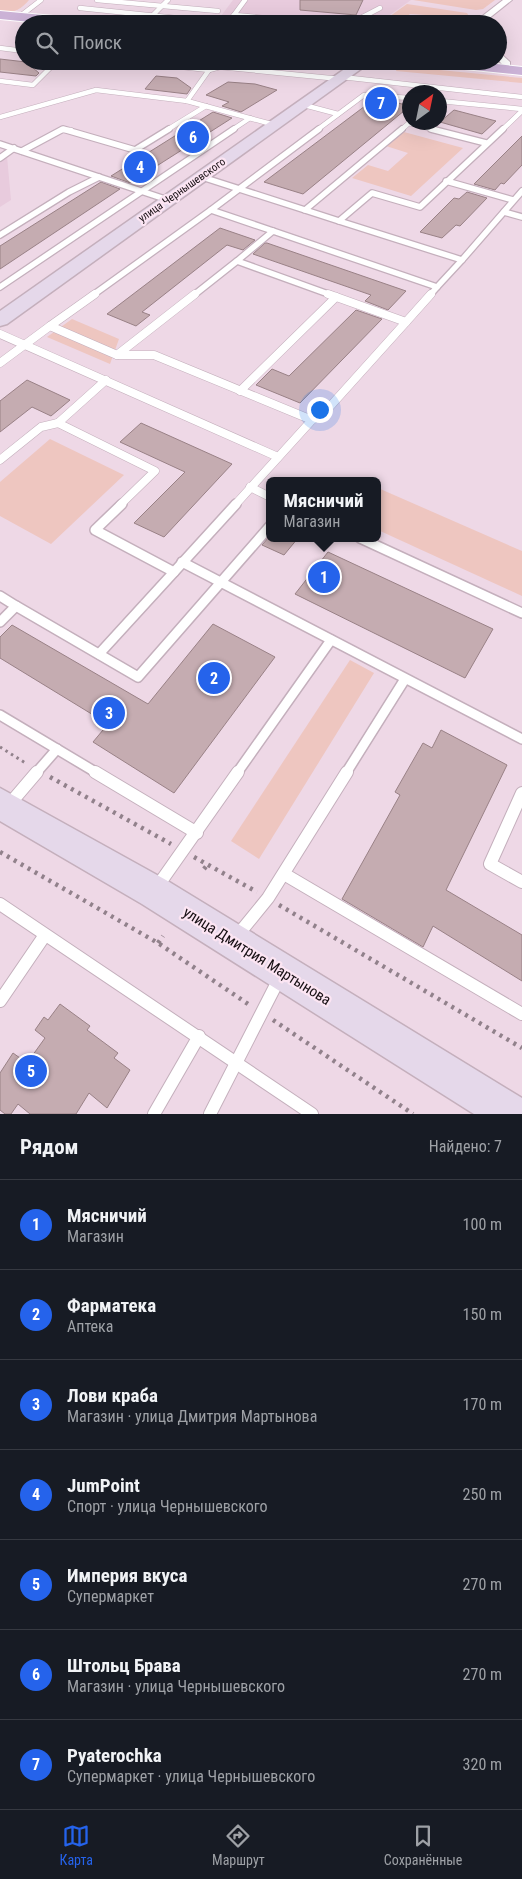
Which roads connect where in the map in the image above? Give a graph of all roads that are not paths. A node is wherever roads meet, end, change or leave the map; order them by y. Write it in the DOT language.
graph roads {
  1 [pos="41,0"];
  2 [pos="97,0"];
  3 [pos="168,0"];
  4 [pos="245,0"];
  5 [pos="508,0"];
  6 [pos="162,6"];
  7 [pos="80,8"];
  8 [pos="380,8"];
  9 [pos="218,11"];
  10 [pos="0,15"];
  11 [pos="22,15"];
  12 [pos="153,15"];
  13 [pos="234,15"];
  14 [pos="366,15"];
  15 [pos="488,15"];
  16 [pos="15,17"];
  17 [pos="0,20"];
  18 [pos="15,22"];
  19 [pos="0,48"];
  20 [pos="15,50"];
  21 [pos="507,69"];
  22 [pos="48,70"];
  23 [pos="209,70"];
  24 [pos="253,70"];
  25 [pos="352,70"];
  26 [pos="522,71"];
  27 [pos="341,78"];
  28 [pos="0,81"];
  29 [pos="402,97"];
  30 [pos="522,97"];
  31 [pos="187,101"];
  32 [pos="447,102"];
  33 [pos="304,105"];
  34 [pos="206,106"];
  35 [pos="522,110"];
  36 [pos="338,114"];
  37 [pos="0,117"];
  38 [pos="250,118"];
  39 [pos="274,125"];
  40 [pos="486,143"];
  41 [pos="0,144"];
  42 [pos="14,148"];
  43 [pos="22,151"];
  44 [pos="0,158"];
  45 [pos="99,177"];
  46 [pos="202,177"];
  47 [pos="446,181"];
  48 [pos="239,188"];
  49 [pos="522,191"];
  50 [pos="143,192"];
  51 [pos="168,200"];
  52 [pos="513,200"];
  53 [pos="210,210"];
  54 [pos="305,210"];
  55 [pos="504,212"];
  56 [pos="522,217"];
  57 [pos="339,221"];
  58 [pos="273,231"];
  59 [pos="0,235"];
  60 [pos="462,260"];
  61 [pos="237,261"];
  62 [pos="438,287"];
  63 [pos="0,288"];
  64 [pos="336,297"];
  65 [pos="0,320"];
  66 [pos="406,322"];
  67 [pos="50,326"];
  68 [pos="0,334"];
  69 [pos="25,344"];
  70 [pos="117,355"];
  71 [pos="0,363"];
  72 [pos="106,380"];
  73 [pos="240,391"];
  74 [pos="312,420"];
  75 [pos="58,423"];
  76 [pos="278,457"];
  77 [pos="0,460"];
  78 [pos="250,487"];
  79 [pos="266,494"];
  80 [pos="266,531"];
  81 [pos="369,542"];
  82 [pos="182,562"];
  83 [pos="174,572"];
  84 [pos="221,583"];
  85 [pos="0,596"];
  86 [pos="16,606"];
  87 [pos="522,613"];
  88 [pos="0,622"];
  89 [pos="331,640"];
  90 [pos="99,654"];
  91 [pos="405,679"];
  92 [pos="0,715"];
  93 [pos="522,739"];
  94 [pos="57,750"];
  95 [pos="522,793"];
  96 [pos="3,805"];
  97 [pos="197,833"];
  98 [pos="284,874"];
  99 [pos="522,882"];
  100 [pos="154,892"];
  101 [pos="0,904"];
  102 [pos="45,935"];
  103 [pos="233,941"];
  104 [pos="282,972"];
  105 [pos="0,1001"];
  106 [pos="522,1014"];
  107 [pos="199,1036"];
  108 [pos="235,1062"];
  109 [pos="154,1114"];
  110 [pos="210,1114"];
  111 [pos="312,1114"];
  112 [pos="511,1114"];
  1 -- 11 [label="lane"];
  2 -- 6 [label="lane"];
  3 -- 6 [label="lane"];
  4 -- 13 [label="lane"];
  5 -- 15 [label="street"];
  6 -- 9 [label="lane"];
  6 -- 12 [label="lane"];
  7 -- 12 [label="lane"];
  8 -- 14 [label="lane"];
  10 -- 16 [label="main road"];
  17 -- 18 [label="main road"];
  19 -- 20 [label="lane"];
  21 -- 26 [label="main road"];
  22 -- 28 [label="lane"];
  23 -- 31 [label="lane"];
  24 -- 27 [label="lane"];
  25 -- 27 [label="main road, улица Чернышевского"];
  27 -- 30 [label="lane"];
  27 -- 33 [label="main road, улица Чернышевского"];
  29 -- 36 [label="lane"];
  31 -- 34 [label="lane"];
  31 -- 37 [label="lane"];
  32 -- 35 [label="lane"];
  33 -- 36 [label="lane"];
  33 -- 39 [label="main road, улица Чернышевского"];
  34 -- 38 [label="lane"];
  34 -- 43 [label="lane"];
  35 -- 40 [label="lane"];
  36 -- 48 [label="lane"];
  38 -- 39 [label="lane"];
  38 -- 50 [label="lane"];
  39 -- 46 [label="main road, улица Чернышевского"];
  40 -- 47 [label="lane"];
  40 -- 54 [label="lane"];
  41 -- 42 [label="lane"];
  42 -- 43 [label="lane"];
  42 -- 44 [label="lane"];
  43 -- 45 [label="lane"];
  45 -- 50 [label="lane"];
  45 -- 59 [label="lane"];
  46 -- 48 [label="lane"];
  46 -- 51 [label="main road, улица Чернышевского"];
  47 -- 52 [label="lane"];
  47 -- 57 [label="lane"];
  48 -- 53 [label="lane"];
  48 -- 54 [label="lane"];
  49 -- 52 [label="lane"];
  50 -- 51 [label="lane"];
  50 -- 63 [label="lane"];
  51 -- 65 [label="main road, улица Чернышевского"];
  52 -- 55 [label="lane"];
  53 -- 58 [label="lane"];
  53 -- 67 [label="lane"];
  54 -- 57 [label="lane"];
  55 -- 56 [label="lane"];
  55 -- 60 [label="lane"];
  57 -- 60 [label="lane"];
  58 -- 61 [label="lane"];
  58 -- 62 [label="lane"];
  60 -- 62 [label="lane"];
  61 -- 64 [label="lane"];
  61 -- 70 [label="lane"];
  62 -- 66 [label="lane"];
  64 -- 66 [label="lane"];
  64 -- 73 [label="lane"];
  66 -- 74 [label="lane"];
  67 -- 69 [label="lane"];
  67 -- 70 [label="lane"];
  68 -- 69 [label="lane"];
  69 -- 71 [label="lane"];
  69 -- 72 [label="lane"];
  70 -- 73 [label="lane"];
  72 -- 75 [label="lane"];
  72 -- 76 [label="lane"];
  73 -- 74 [label="lane"];
  74 -- 76 [label="lane"];
  75 -- 77 [label="lane"];
  75 -- 83 [label="lane"];
  76 -- 78 [label="lane"];
  78 -- 79 [label="lane"];
  78 -- 82 [label="lane"];
  80 -- 84 [label="lane"];
  81 -- 87 [label="lane"];
  82 -- 83 [label="lane"];
  82 -- 84 [label="lane"];
  83 -- 90 [label="lane"];
  84 -- 89 [label="lane"];
  84 -- 90 [label="lane"];
  85 -- 86 [label="lane"];
  86 -- 88 [label="lane"];
  86 -- 90 [label="lane"];
  89 -- 91 [label="lane"];
  89 -- 97 [label="lane"];
  91 -- 93 [label="lane"];
  91 -- 98 [label="lane"];
  92 -- 94 [label="lane"];
  94 -- 96 [label="lane"];
  94 -- 97 [label="lane"];
  95 -- 99 [label="lane"];
  96 -- 100 [label="main road, улица Дмитрия Мартынова"];
  97 -- 100 [label="lane"];
  98 -- 103 [label="lane"];
  98 -- 106 [label="lane"];
  100 -- 103 [label="main road, улица Дмитрия Мартынова"];
  101 -- 102 [label="lane"];
  102 -- 105 [label="lane"];
  102 -- 107 [label="lane"];
  103 -- 104 [label="main road, улица Дмитрия Мартынова"];
  104 -- 108 [label="lane"];
  104 -- 112 [label="main road, улица Дмитрия Мартынова"];
  107 -- 108 [label="lane"];
  107 -- 109 [label="lane"];
  108 -- 110 [label="lane"];
  108 -- 111 [label="lane"];
}
